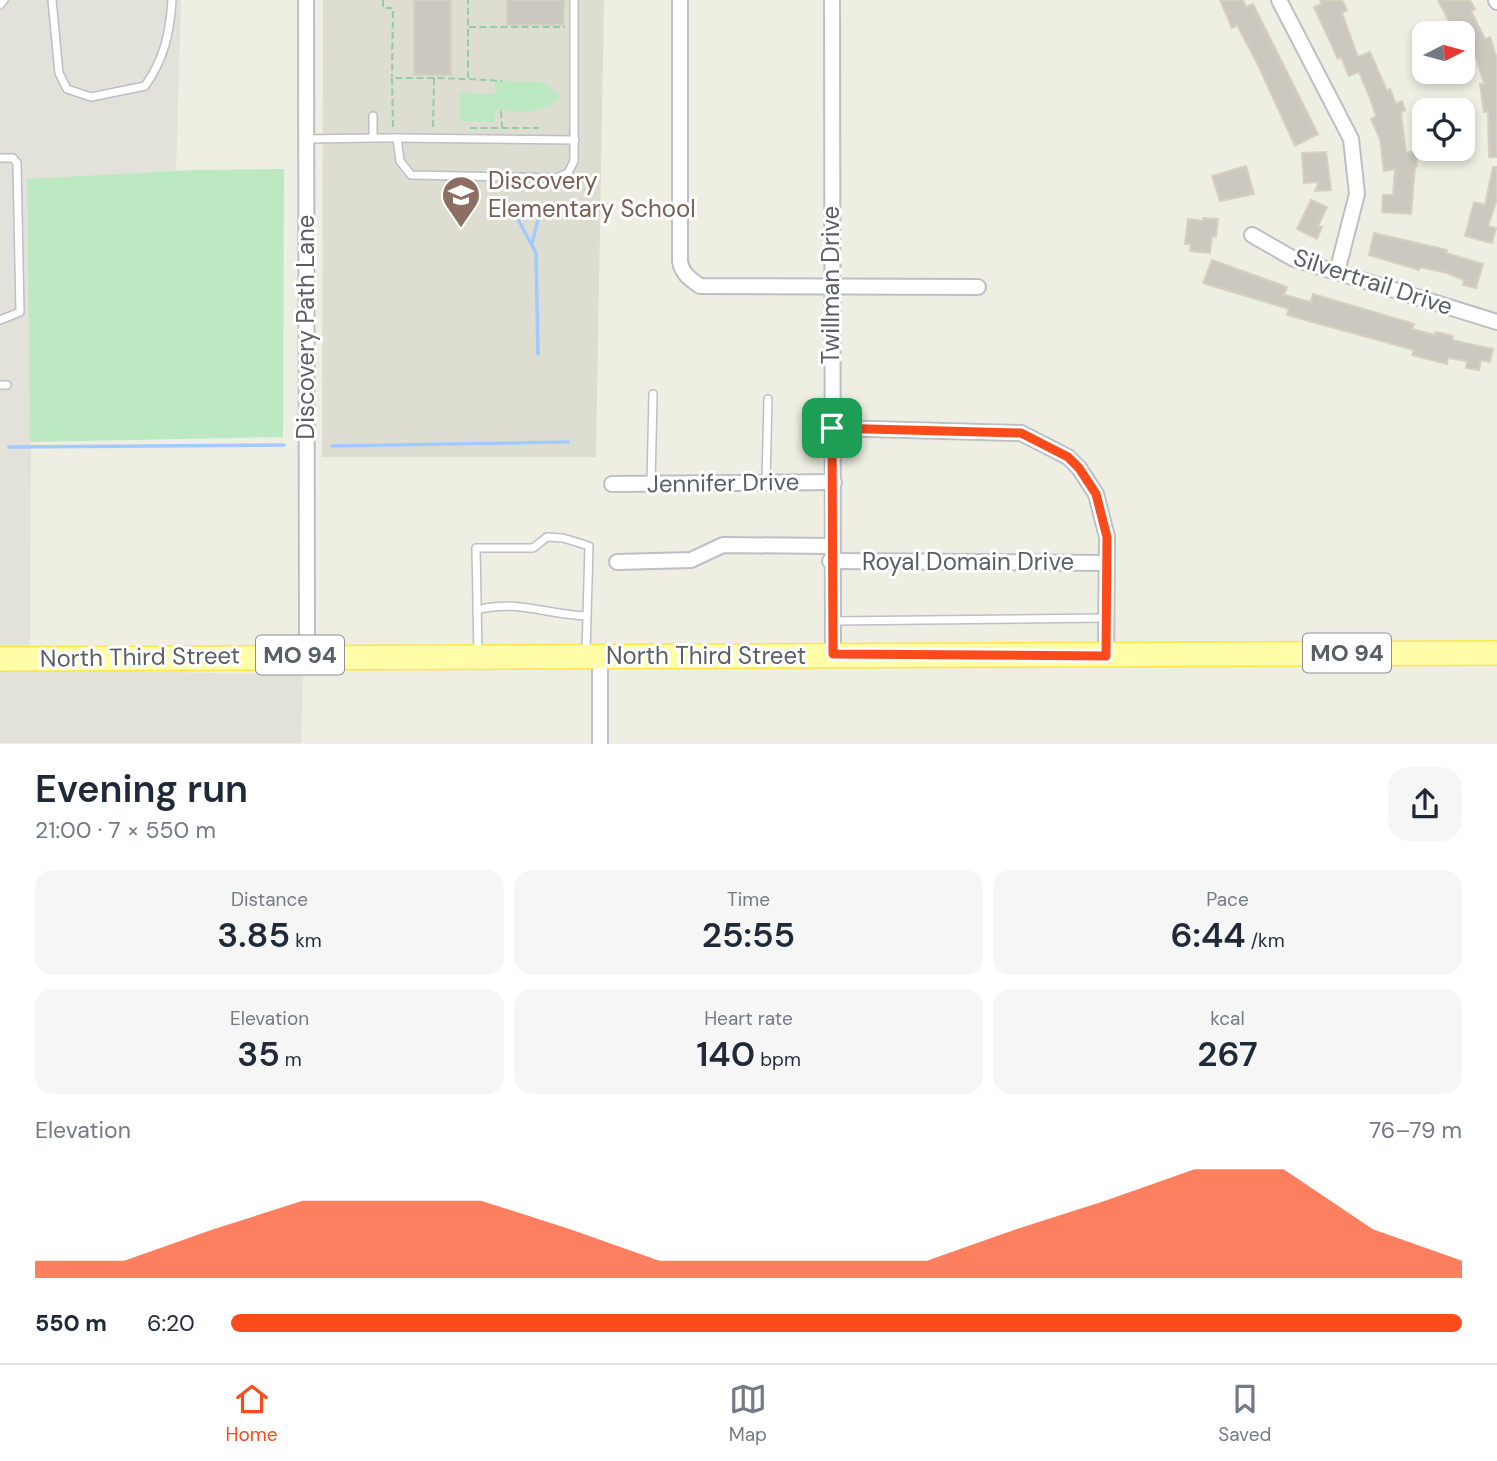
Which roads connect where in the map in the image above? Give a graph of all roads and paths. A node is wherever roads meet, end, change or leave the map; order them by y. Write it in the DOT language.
graph roads {
  1 [pos="4,0"];
  2 [pos="52,0"];
  3 [pos="172,0"];
  4 [pos="306,0"];
  5 [pos="383,0"];
  6 [pos="468,0"];
  7 [pos="574,0"];
  8 [pos="680,0"];
  9 [pos="832,0"];
  10 [pos="1279,0"];
  11 [pos="0,5"];
  12 [pos="468,27"];
  13 [pos="568,27"];
  14 [pos="392,78"];
  15 [pos="433,78"];
  16 [pos="468,79"];
  17 [pos="502,81"];
  18 [pos="501,111"];
  19 [pos="373,116"];
  20 [pos="393,128"];
  21 [pos="433,128"];
  22 [pos="502,128"];
  23 [pos="373,138"];
  24 [pos="397,138"];
  25 [pos="306,139"];
  26 [pos="575,140"];
  27 [pos="0,158"];
  28 [pos="1252,236"];
  29 [pos="1338,272"];
  30 [pos="831,287"];
  31 [pos="978,287"];
  32 [pos="0,320"];
  33 [pos="1497,322"];
  34 [pos="653,394"];
  35 [pos="768,399"];
  36 [pos="832,428"];
  37 [pos="834,482"];
  38 [pos="766,483"];
  39 [pos="612,484"];
  40 [pos="651,484"];
  41 [pos="831,554"];
  42 [pos="617,562"];
  43 [pos="1105,562"];
  44 [pos="477,610"];
  45 [pos="587,616"];
  46 [pos="1107,618"];
  47 [pos="832,621"];
  48 [pos="1497,653"];
  49 [pos="833,654"];
  50 [pos="307,655"];
  51 [pos="478,656"];
  52 [pos="1106,656"];
  53 [pos="593,657"];
  54 [pos="0,659"];
  55 [pos="600,744"];
  1 -- 11 [label="lane"];
  2 -- 3 [label="lane"];
  4 -- 25 [label="street, Discovery Path Lane"];
  5 -- 14 [label="path"];
  6 -- 12 [label="path"];
  7 -- 26 [label="lane"];
  8 -- 30 [label="street"];
  9 -- 30 [label="street, Twillman Drive"];
  10 -- 29 [label="street"];
  12 -- 13 [label="path"];
  12 -- 16 [label="path"];
  14 -- 15 [label="path"];
  14 -- 20 [label="path"];
  15 -- 16 [label="path"];
  15 -- 21 [label="path"];
  16 -- 17 [label="path"];
  18 -- 22 [label="path"];
  19 -- 23 [label="lane"];
  23 -- 24 [label="lane"];
  23 -- 25 [label="lane"];
  24 -- 26 [label="lane"];
  24 -- 26 [label="lane"];
  25 -- 50 [label="street, Discovery Path Lane"];
  27 -- 32 [label="lane"];
  28 -- 29 [label="street, Silvertrail Drive"];
  29 -- 33 [label="street, Silvertrail Drive"];
  30 -- 31 [label="street"];
  30 -- 36 [label="street, Twillman Drive"];
  34 -- 40 [label="lane"];
  35 -- 38 [label="lane"];
  36 -- 37 [label="street, Twillman Drive"];
  36 -- 43 [label="street"];
  37 -- 38 [label="street, Jennifer Drive"];
  37 -- 41 [label="street, Twillman Drive"];
  38 -- 40 [label="street, Jennifer Drive"];
  39 -- 40 [label="street, Jennifer Drive"];
  41 -- 42 [label="street, Royal Domain Drive"];
  41 -- 43 [label="street, Royal Domain Drive"];
  41 -- 47 [label="street, Twillman Drive"];
  43 -- 46 [label="street"];
  44 -- 45 [label="lane"];
  44 -- 45 [label="lane"];
  44 -- 51 [label="lane"];
  45 -- 53 [label="lane"];
  46 -- 47 [label="lane"];
  46 -- 52 [label="street"];
  47 -- 49 [label="street, Twillman Drive"];
  48 -- 52 [label="main road, North Third Street / MO 94"];
  49 -- 52 [label="main road, North Third Street / MO 94"];
  49 -- 53 [label="main road, North Third Street / MO 94"];
  50 -- 51 [label="main road, North Third Street / MO 94"];
  50 -- 54 [label="main road, North Third Street / MO 94"];
  51 -- 53 [label="main road, North Third Street / MO 94"];
  53 -- 55 [label="street"];
}
